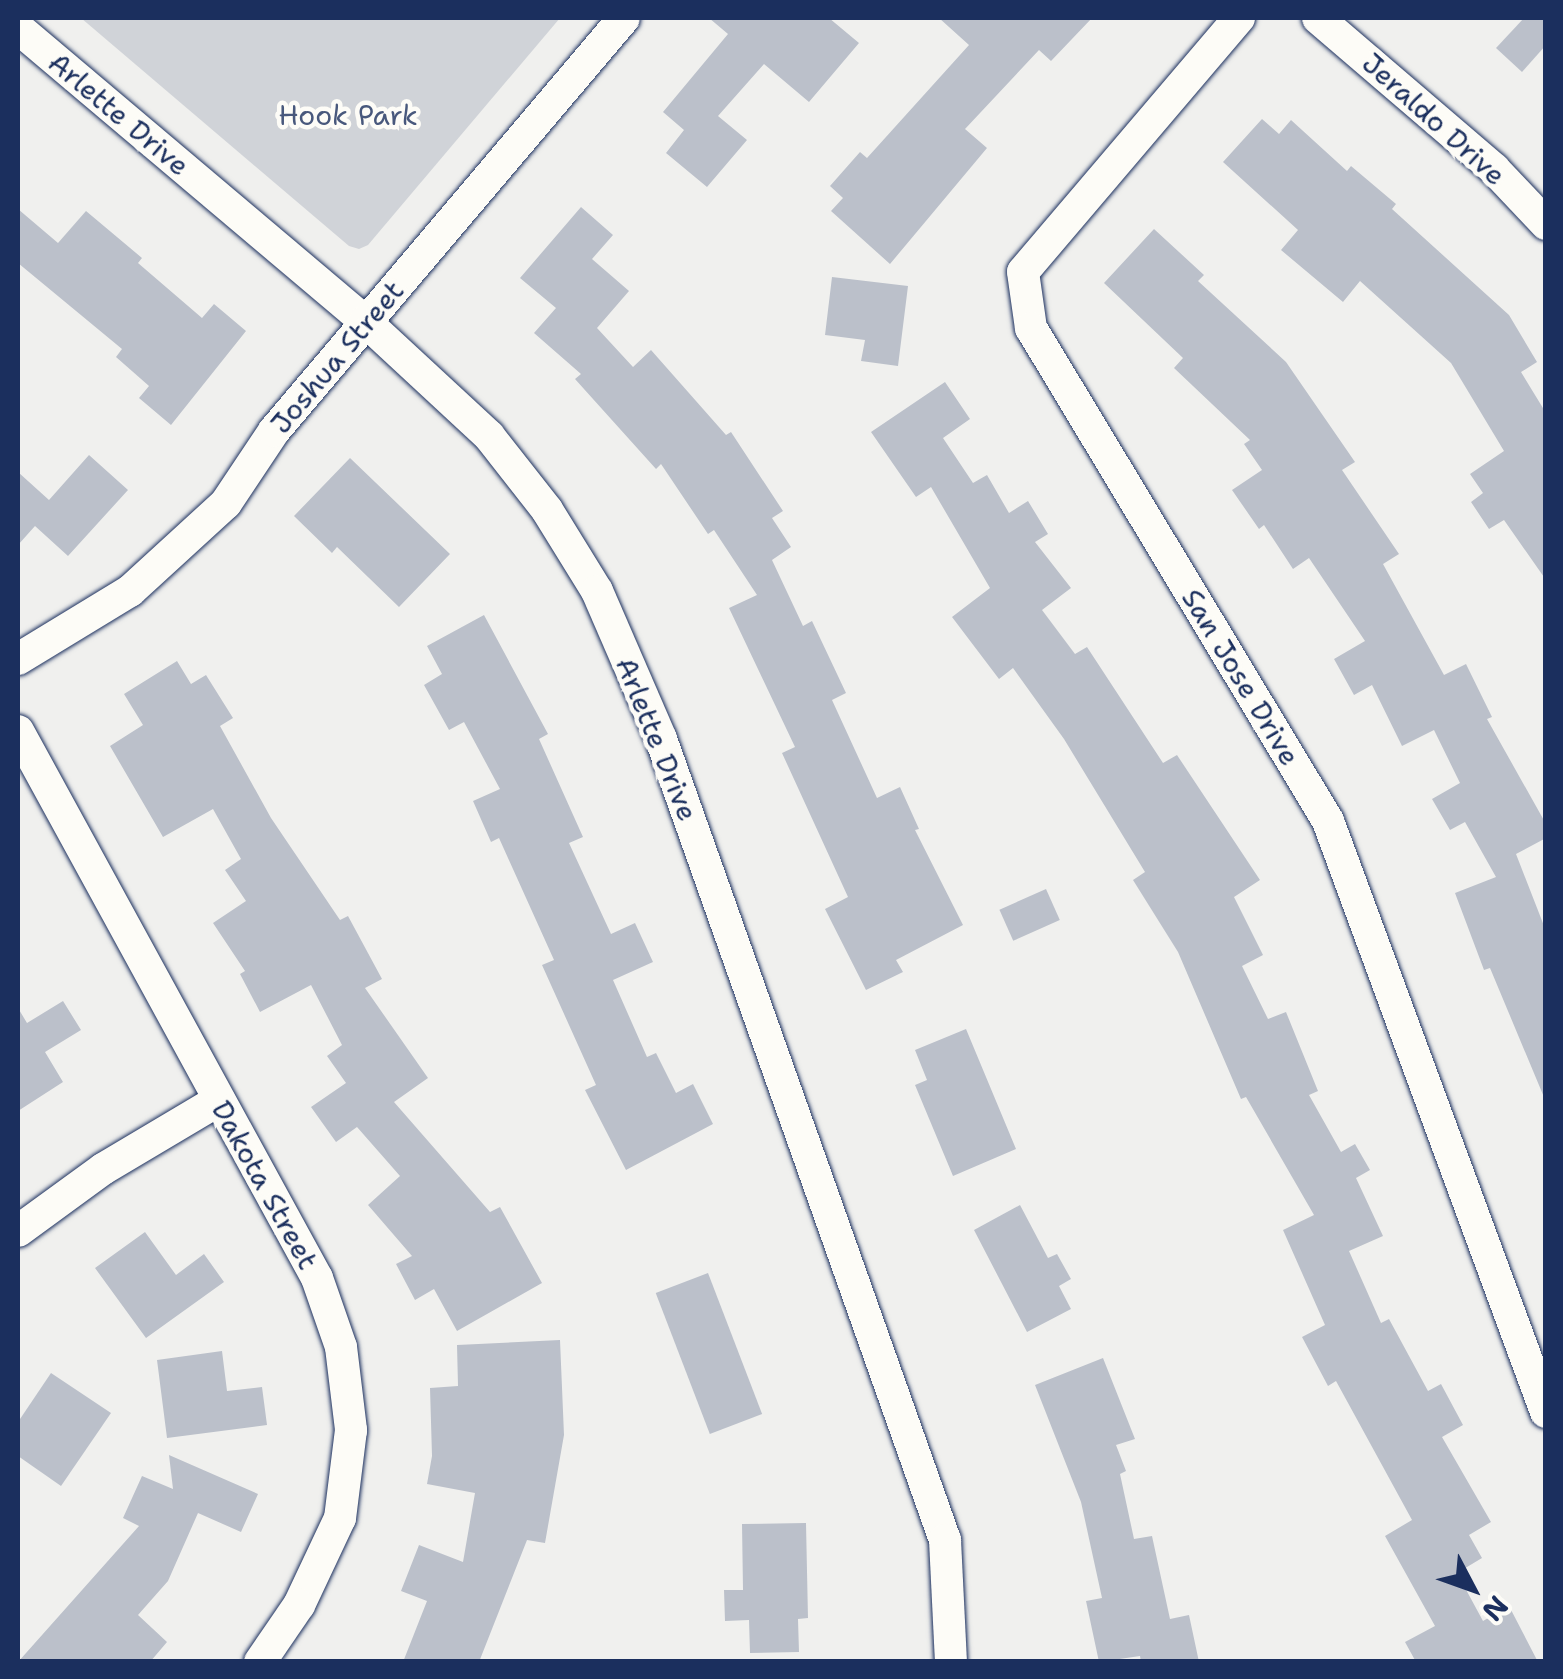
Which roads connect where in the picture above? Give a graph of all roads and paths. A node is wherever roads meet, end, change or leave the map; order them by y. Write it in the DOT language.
graph roads {
  1 [pos="624,18"];
  2 [pos="1239,18"];
  3 [pos="1318,18"];
  4 [pos="18,28"];
  5 [pos="1546,224"];
  6 [pos="366,321"];
  7 [pos="18,659"];
  8 [pos="18,731"];
  9 [pos="219,1100"];
  10 [pos="18,1231"];
  11 [pos="1534,1351"];
  12 [pos="1546,1412"];
  13 [pos="260,1662"];
  14 [pos="952,1662"];
  1 -- 6 [label="street, Joshua Street"];
  2 -- 11 [label="street, San Jose Drive"];
  3 -- 5 [label="street, Jeraldo Drive"];
  4 -- 6 [label="street, Arlette Drive"];
  6 -- 7 [label="street, Joshua Street"];
  6 -- 14 [label="street, Arlette Drive"];
  8 -- 9 [label="street, Dakota Street"];
  9 -- 10 [label="street"];
  9 -- 13 [label="street, Dakota Street"];
  11 -- 12 [label="street, San Jose Drive"];
}
